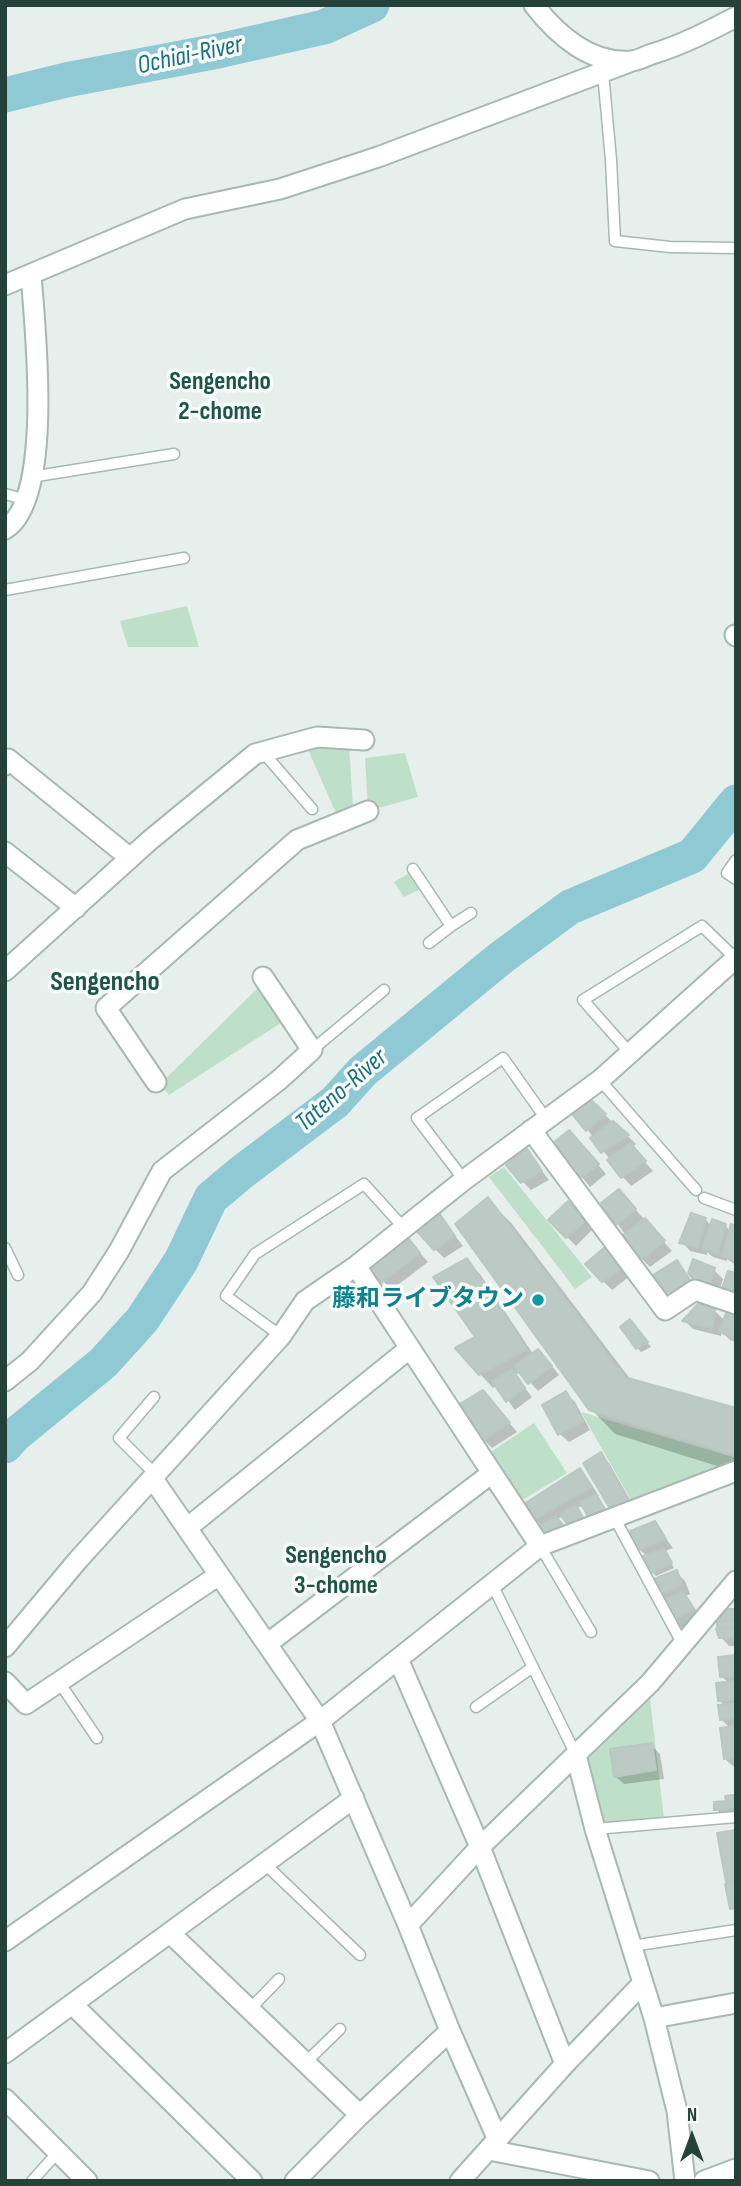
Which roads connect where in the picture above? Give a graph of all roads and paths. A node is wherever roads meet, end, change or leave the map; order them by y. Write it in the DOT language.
graph roads {
  1 [pos="534,5"];
  2 [pos="736,17"];
  3 [pos="632,61"];
  4 [pos="603,73"];
  5 [pos="736,248"];
  6 [pos="31,275"];
  7 [pos="5,285"];
  8 [pos="174,454"];
  9 [pos="31,477"];
  10 [pos="5,494"];
  11 [pos="27,500"];
  12 [pos="5,529"];
  13 [pos="184,558"];
  14 [pos="5,590"];
  15 [pos="365,740"];
  16 [pos="263,752"];
  17 [pos="5,765"];
  18 [pos="312,809"];
  19 [pos="368,811"];
  20 [pos="5,852"];
  21 [pos="130,858"];
  22 [pos="736,860"];
  23 [pos="413,869"];
  24 [pos="736,879"];
  25 [pos="76,908"];
  26 [pos="471,913"];
  27 [pos="451,926"];
  28 [pos="429,943"];
  29 [pos="736,958"];
  30 [pos="5,971"];
  31 [pos="263,977"];
  32 [pos="384,990"];
  33 [pos="312,1050"];
  34 [pos="631,1053"];
  35 [pos="600,1080"];
  36 [pos="156,1082"];
  37 [pos="538,1125"];
  38 [pos="464,1180"];
  39 [pos="696,1190"];
  40 [pos="704,1198"];
  41 [pos="736,1210"];
  42 [pos="404,1228"];
  43 [pos="5,1248"];
  44 [pos="356,1266"];
  45 [pos="19,1275"];
  46 [pos="736,1304"];
  47 [pos="281,1336"];
  48 [pos="410,1348"];
  49 [pos="5,1381"];
  50 [pos="154,1397"];
  51 [pos="736,1471"];
  52 [pos="492,1473"];
  53 [pos="154,1477"];
  54 [pos="614,1517"];
  55 [pos="187,1528"];
  56 [pos="540,1546"];
  57 [pos="219,1575"];
  58 [pos="736,1581"];
  59 [pos="492,1584"];
  60 [pos="590,1632"];
  61 [pos="682,1643"];
  62 [pos="267,1644"];
  63 [pos="5,1647"];
  64 [pos="398,1659"];
  65 [pos="533,1667"];
  66 [pos="5,1682"];
  67 [pos="59,1682"];
  68 [pos="476,1707"];
  69 [pos="320,1721"];
  70 [pos="97,1738"];
  71 [pos="576,1755"];
  72 [pos="354,1798"];
  73 [pos="736,1817"];
  74 [pos="595,1829"];
  75 [pos="480,1847"];
  76 [pos="265,1864"];
  77 [pos="408,1925"];
  78 [pos="736,1930"];
  79 [pos="170,1933"];
  80 [pos="5,1941"];
  81 [pos="632,1946"];
  82 [pos="360,1955"];
  83 [pos="279,1979"];
  84 [pos="643,1983"];
  85 [pos="736,2003"];
  86 [pos="72,2004"];
  87 [pos="250,2009"];
  88 [pos="654,2018"];
  89 [pos="340,2029"];
  90 [pos="450,2031"];
  91 [pos="5,2053"];
  92 [pos="305,2063"];
  93 [pos="565,2064"];
  94 [pos="5,2099"];
  95 [pos="360,2115"];
  96 [pos="494,2145"];
  97 [pos="58,2152"];
  98 [pos="736,2169"];
  99 [pos="32,2181"];
  100 [pos="87,2181"];
  101 [pos="252,2181"];
  102 [pos="295,2181"];
  103 [pos="460,2181"];
  104 [pos="649,2181"];
  105 [pos="685,2181"];
  106 [pos="704,2181"];
  1 -- 3 [label="street"];
  2 -- 3 [label="street"];
  3 -- 4 [label="street"];
  4 -- 5 [label="lane"];
  4 -- 6 [label="street"];
  6 -- 7 [label="street"];
  6 -- 9 [label="street"];
  8 -- 9 [label="lane"];
  9 -- 11 [label="street"];
  10 -- 11 [label="lane"];
  11 -- 12 [label="street"];
  13 -- 14 [label="lane"];
  15 -- 16 [label="street"];
  16 -- 18 [label="lane"];
  16 -- 21 [label="street"];
  17 -- 21 [label="street"];
  19 -- 36 [label="street"];
  20 -- 25 [label="street"];
  21 -- 25 [label="street"];
  22 -- 24 [label="lane"];
  23 -- 27 [label="lane"];
  25 -- 30 [label="street"];
  26 -- 27 [label="lane"];
  27 -- 28 [label="lane"];
  29 -- 34 [label="street"];
  29 -- 34 [label="lane"];
  31 -- 33 [label="street"];
  32 -- 33 [label="lane"];
  33 -- 49 [label="street"];
  34 -- 35 [label="street"];
  35 -- 37 [label="street"];
  35 -- 39 [label="lane"];
  37 -- 38 [label="street"];
  37 -- 38 [label="lane"];
  37 -- 46 [label="street"];
  38 -- 42 [label="street"];
  40 -- 41 [label="lane"];
  42 -- 44 [label="street"];
  42 -- 47 [label="lane"];
  43 -- 45 [label="lane"];
  44 -- 47 [label="street"];
  44 -- 48 [label="street"];
  47 -- 53 [label="street"];
  48 -- 52 [label="street"];
  48 -- 55 [label="street"];
  50 -- 53 [label="lane"];
  51 -- 54 [label="street"];
  52 -- 56 [label="street"];
  52 -- 62 [label="street"];
  53 -- 55 [label="street"];
  53 -- 63 [label="street"];
  54 -- 56 [label="street"];
  54 -- 61 [label="lane"];
  55 -- 57 [label="street"];
  56 -- 59 [label="street"];
  56 -- 60 [label="lane"];
  57 -- 62 [label="street"];
  57 -- 67 [label="street"];
  58 -- 61 [label="street"];
  59 -- 64 [label="street"];
  59 -- 65 [label="lane"];
  61 -- 71 [label="street"];
  62 -- 69 [label="street"];
  64 -- 69 [label="street"];
  64 -- 75 [label="street"];
  65 -- 68 [label="lane"];
  65 -- 71 [label="lane"];
  66 -- 67 [label="street"];
  67 -- 70 [label="lane"];
  69 -- 72 [label="street"];
  69 -- 80 [label="street"];
  71 -- 74 [label="street"];
  71 -- 75 [label="street"];
  72 -- 76 [label="street"];
  72 -- 77 [label="street"];
  73 -- 74 [label="lane"];
  74 -- 81 [label="street"];
  75 -- 77 [label="street"];
  75 -- 93 [label="street"];
  76 -- 79 [label="street"];
  76 -- 82 [label="lane"];
  77 -- 90 [label="street"];
  78 -- 81 [label="lane"];
  79 -- 86 [label="street"];
  79 -- 87 [label="street"];
  81 -- 84 [label="street"];
  83 -- 87 [label="lane"];
  84 -- 88 [label="street"];
  84 -- 93 [label="street"];
  85 -- 88 [label="street"];
  86 -- 91 [label="street"];
  86 -- 101 [label="street"];
  87 -- 92 [label="street"];
  88 -- 105 [label="street"];
  89 -- 92 [label="lane"];
  90 -- 95 [label="street"];
  90 -- 96 [label="street"];
  92 -- 95 [label="street"];
  93 -- 96 [label="street"];
  94 -- 97 [label="street"];
  95 -- 102 [label="street"];
  96 -- 103 [label="street"];
  96 -- 104 [label="street"];
  97 -- 99 [label="lane"];
  97 -- 100 [label="street"];
  98 -- 106 [label="street"];
}
